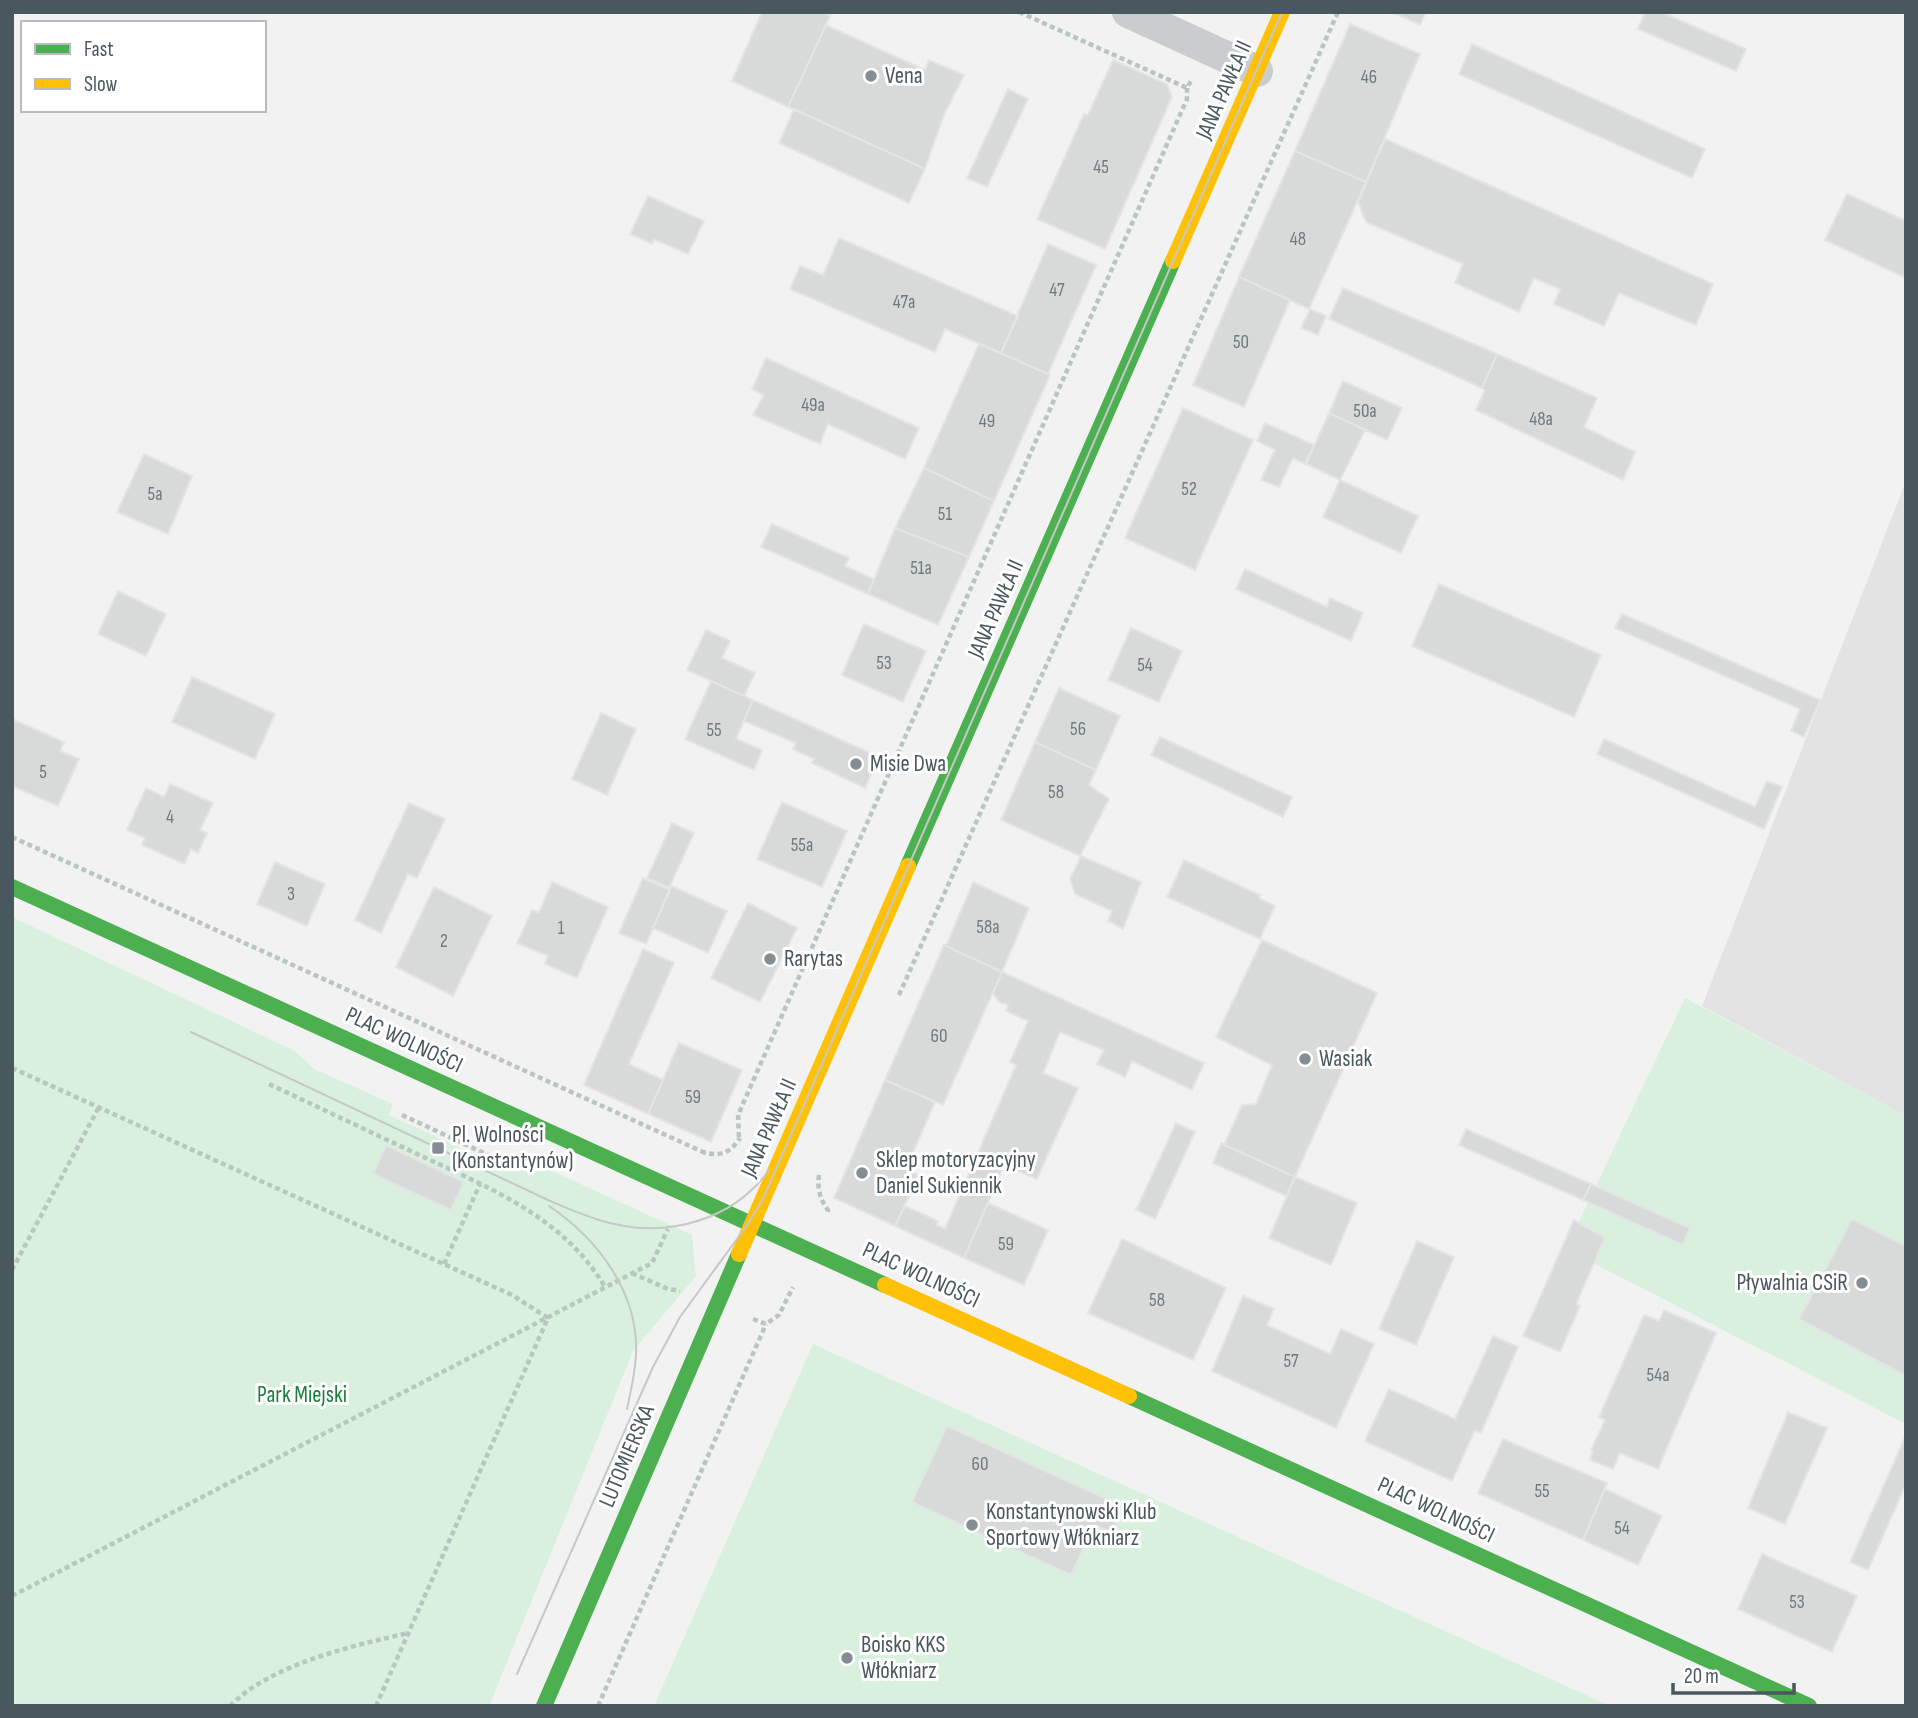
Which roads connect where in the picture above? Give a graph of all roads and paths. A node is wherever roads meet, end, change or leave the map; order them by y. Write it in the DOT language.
graph roads {
  1 [pos="1128,12"];
  2 [pos="1282,12"];
  3 [pos="1338,12"];
  4 [pos="1257,71"];
  5 [pos="1187,88"];
  6 [pos="12,837"];
  7 [pos="12,887"];
  8 [pos="894,1007"];
  9 [pos="12,1068"];
  10 [pos="269,1084"];
  11 [pos="99,1107"];
  12 [pos="739,1137"];
  13 [pos="748,1141"];
  14 [pos="703,1153"];
  15 [pos="698,1163"];
  16 [pos="814,1180"];
  17 [pos="481,1184"];
  18 [pos="673,1219"];
  19 [pos="823,1222"];
  20 [pos="752,1224"];
  21 [pos="444,1264"];
  22 [pos="12,1270"];
  23 [pos="632,1273"];
  24 [pos="795,1282"];
  25 [pos="605,1287"];
  26 [pos="687,1292"];
  27 [pos="742,1315"];
  28 [pos="548,1318"];
  29 [pos="766,1324"];
  30 [pos="12,1596"];
  31 [pos="408,1633"];
  32 [pos="230,1706"];
  33 [pos="376,1706"];
  34 [pos="544,1706"];
  35 [pos="598,1706"];
  36 [pos="1809,1706"];
  1 -- 4 [label="street"];
  2 -- 4 [label="street, JANA PAWŁA II"];
  3 -- 8 [label="path"];
  4 -- 20 [label="street, JANA PAWŁA II"];
  5 -- 12 [label="path"];
  6 -- 14 [label="path"];
  7 -- 20 [label="street, PLAC WOLNOŚCI"];
  9 -- 11 [label="path"];
  10 -- 17 [label="path"];
  11 -- 21 [label="path"];
  11 -- 22 [label="path"];
  12 -- 13 [label="path"];
  12 -- 14 [label="path"];
  14 -- 15 [label="path"];
  16 -- 19 [label="path"];
  17 -- 21 [label="path"];
  17 -- 25 [label="path"];
  18 -- 23 [label="path"];
  20 -- 34 [label="street, LUTOMIERSKA"];
  20 -- 36 [label="street, PLAC WOLNOŚCI"];
  21 -- 28 [label="path"];
  23 -- 25 [label="path"];
  23 -- 26 [label="path"];
  24 -- 29 [label="path"];
  25 -- 28 [label="path"];
  27 -- 29 [label="path"];
  28 -- 30 [label="path"];
  28 -- 31 [label="path"];
  29 -- 35 [label="path"];
  31 -- 32 [label="path"];
  31 -- 33 [label="path"];
}
